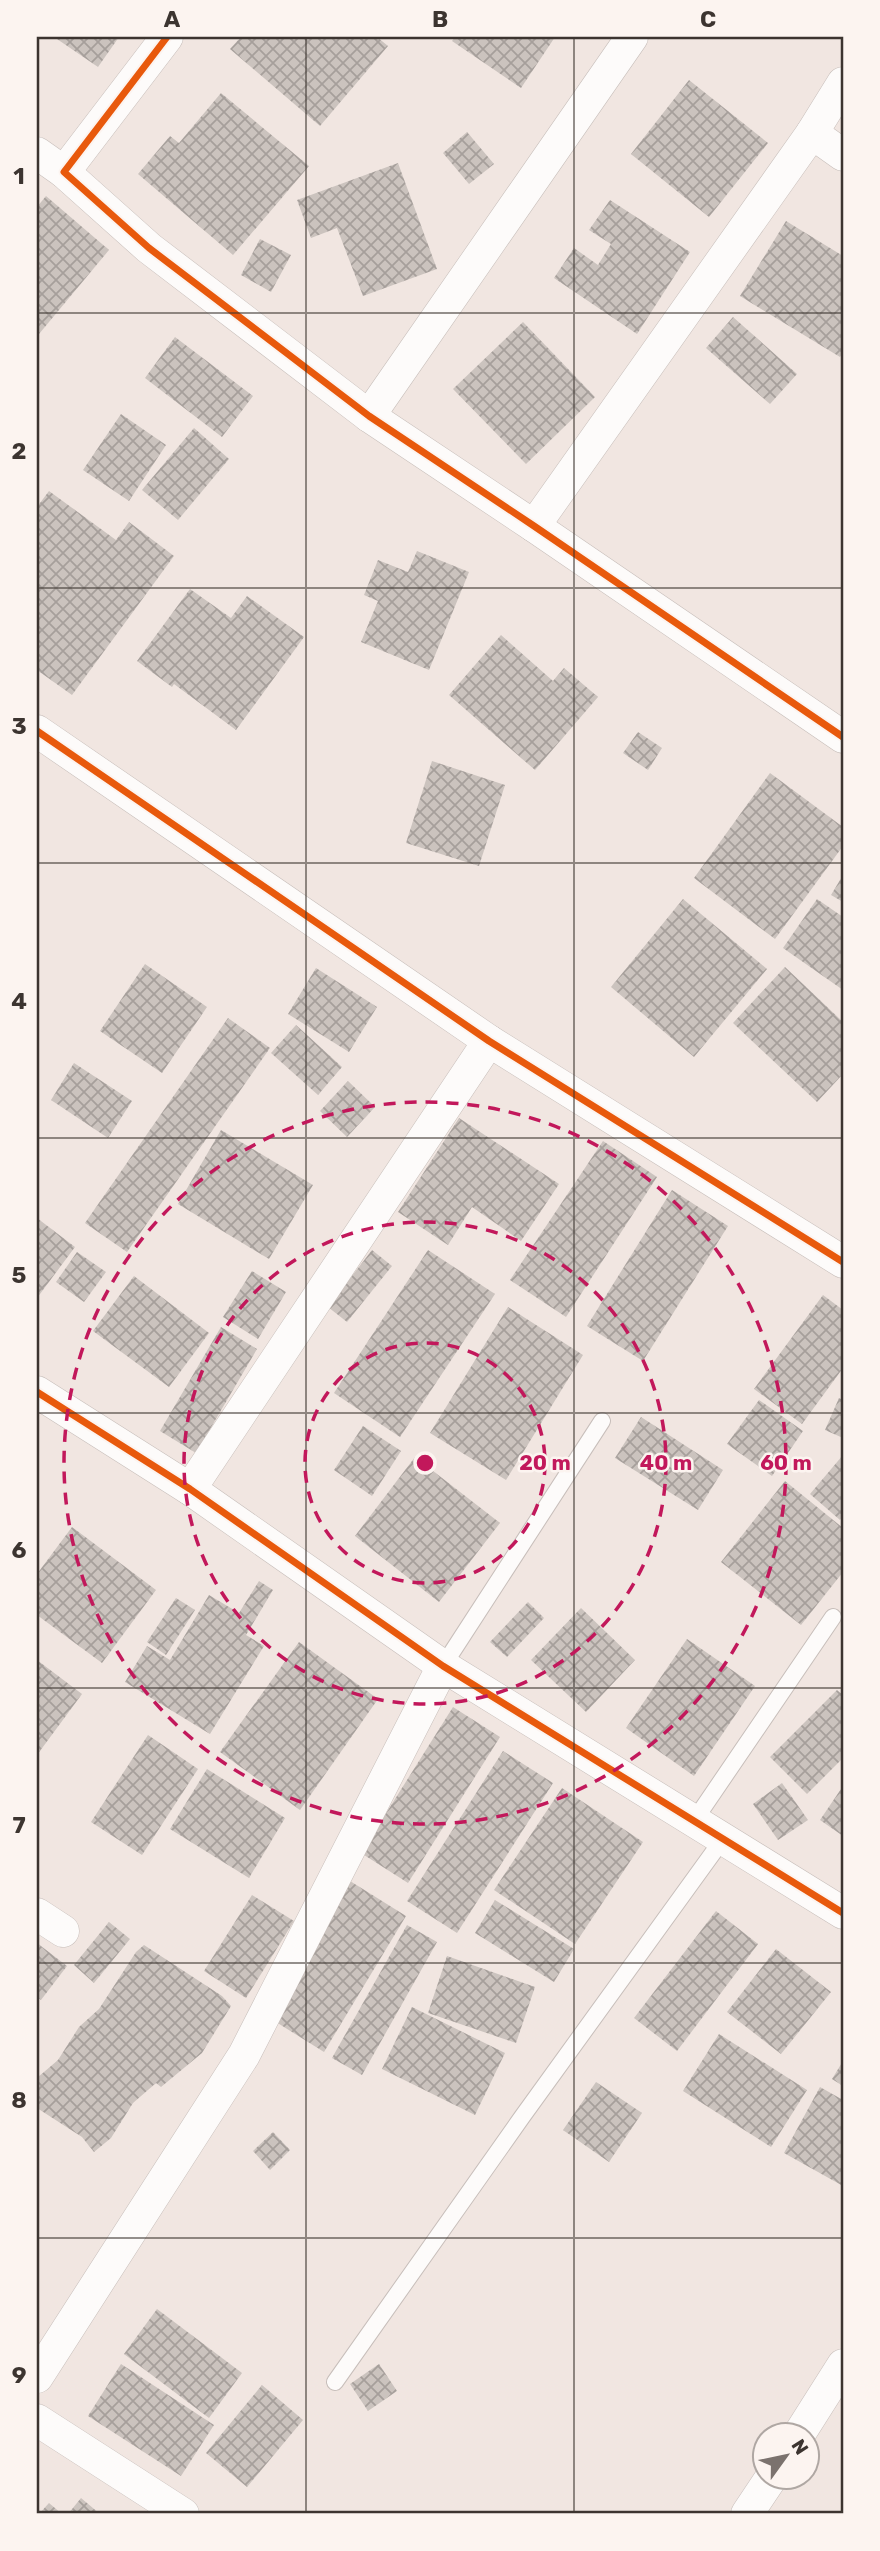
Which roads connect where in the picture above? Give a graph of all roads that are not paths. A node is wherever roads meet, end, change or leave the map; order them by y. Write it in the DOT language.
graph roads {
  1 [pos="167,37"];
  2 [pos="632,37"];
  3 [pos="843,83"];
  4 [pos="812,132"];
  5 [pos="37,153"];
  6 [pos="843,155"];
  7 [pos="64,172"];
  8 [pos="369,416"];
  9 [pos="534,526"];
  10 [pos="37,731"];
  11 [pos="843,737"];
  12 [pos="489,1041"];
  13 [pos="843,1262"];
  14 [pos="37,1392"];
  15 [pos="602,1421"];
  16 [pos="190,1489"];
  17 [pos="833,1617"];
  18 [pos="443,1666"];
  19 [pos="694,1821"];
  20 [pos="723,1839"];
  21 [pos="843,1913"];
  22 [pos="37,1914"];
  23 [pos="62,1931"];
  24 [pos="843,2365"];
  25 [pos="37,2377"];
  26 [pos="335,2382"];
  27 [pos="832,2409"];
  28 [pos="37,2420"];
  29 [pos="815,2422"];
  30 [pos="761,2492"];
  31 [pos="183,2514"];
  32 [pos="747,2514"];
  1 -- 7 [label="street"];
  2 -- 8 [label="street"];
  3 -- 4 [label="street"];
  4 -- 6 [label="street"];
  4 -- 9 [label="street"];
  5 -- 7 [label="street"];
  7 -- 8 [label="street"];
  8 -- 9 [label="street"];
  9 -- 11 [label="street"];
  10 -- 12 [label="street"];
  12 -- 13 [label="street"];
  12 -- 16 [label="street"];
  14 -- 16 [label="street"];
  15 -- 18 [label="lane"];
  16 -- 18 [label="street"];
  17 -- 19 [label="lane"];
  18 -- 19 [label="street"];
  18 -- 25 [label="street"];
  19 -- 20 [label="street"];
  20 -- 21 [label="street"];
  20 -- 26 [label="lane"];
  22 -- 23 [label="street"];
  24 -- 27 [label="street"];
  27 -- 29 [label="street"];
  28 -- 31 [label="street"];
  30 -- 32 [label="street"];
}
